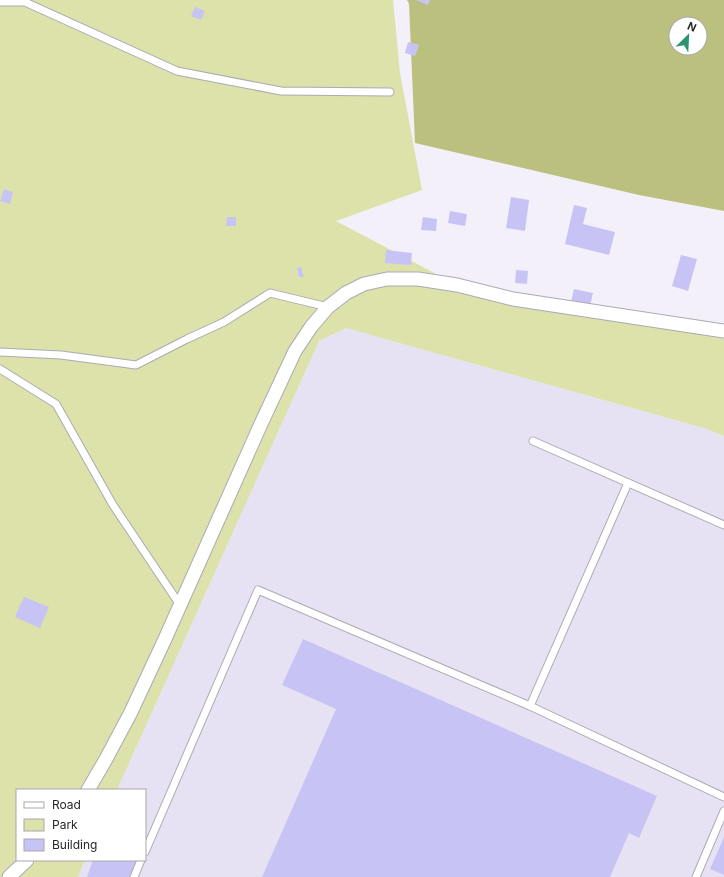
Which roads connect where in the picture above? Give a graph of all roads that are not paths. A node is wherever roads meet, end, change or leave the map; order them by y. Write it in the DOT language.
graph roads {
  1 [pos="0,2"];
  2 [pos="390,92"];
  3 [pos="328,307"];
  4 [pos="724,331"];
  5 [pos="0,352"];
  6 [pos="0,369"];
  7 [pos="533,440"];
  8 [pos="628,483"];
  9 [pos="724,526"];
  10 [pos="180,605"];
  11 [pos="530,706"];
  12 [pos="89,789"];
  13 [pos="724,797"];
  14 [pos="724,811"];
  15 [pos="146,850"];
  16 [pos="26,861"];
  17 [pos="141,861"];
  18 [pos="9,877"];
  19 [pos="134,877"];
  20 [pos="696,877"];
  1 -- 2 [label="lane"];
  3 -- 4 [label="street"];
  3 -- 5 [label="lane"];
  3 -- 10 [label="street"];
  6 -- 10 [label="lane"];
  7 -- 8 [label="lane"];
  8 -- 9 [label="lane"];
  8 -- 11 [label="lane"];
  10 -- 12 [label="street"];
  11 -- 13 [label="lane"];
  11 -- 15 [label="lane"];
  14 -- 20 [label="lane"];
  16 -- 18 [label="street"];
  17 -- 19 [label="lane"];
}
